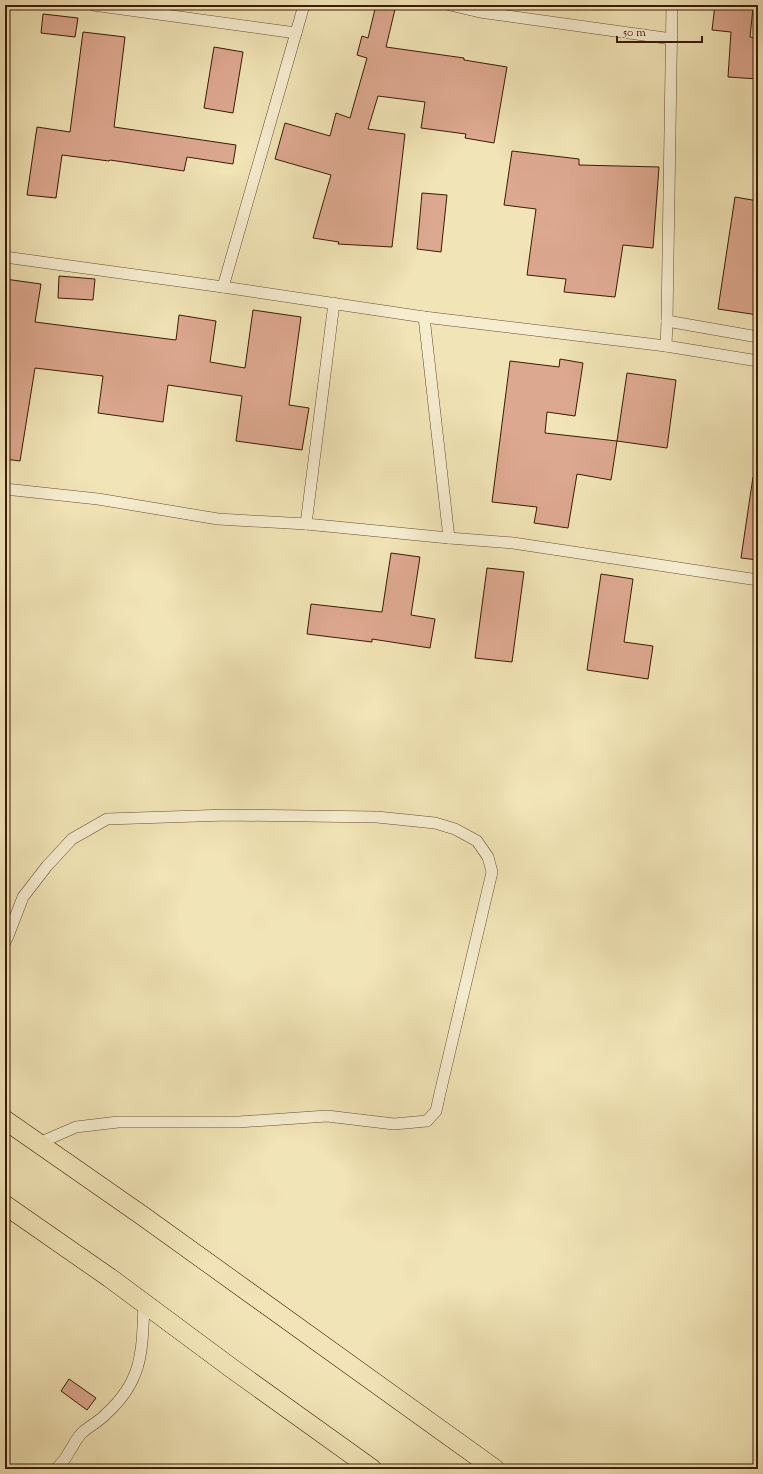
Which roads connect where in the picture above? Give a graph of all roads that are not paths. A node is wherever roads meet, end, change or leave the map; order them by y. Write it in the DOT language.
graph roads {
  1 [pos="93,5"];
  2 [pos="304,5"];
  3 [pos="450,5"];
  4 [pos="672,5"];
  5 [pos="296,33"];
  6 [pos="672,39"];
  7 [pos="5,257"];
  8 [pos="223,286"];
  9 [pos="334,303"];
  10 [pos="424,317"];
  11 [pos="667,321"];
  12 [pos="758,337"];
  13 [pos="666,346"];
  14 [pos="758,361"];
  15 [pos="5,489"];
  16 [pos="306,524"];
  17 [pos="449,538"];
  18 [pos="758,580"];
  19 [pos="5,942"];
  20 [pos="5,1120"];
  21 [pos="40,1143"];
  22 [pos="5,1205"];
  23 [pos="144,1303"];
  24 [pos="56,1469"];
  25 [pos="372,1469"];
  26 [pos="495,1469"];
  1 -- 5 [label="street"];
  2 -- 5 [label="street"];
  3 -- 6 [label="street"];
  4 -- 6 [label="street"];
  5 -- 8 [label="street"];
  6 -- 11 [label="street"];
  7 -- 8 [label="street"];
  8 -- 9 [label="street"];
  9 -- 10 [label="street"];
  9 -- 16 [label="street"];
  10 -- 13 [label="street"];
  10 -- 17 [label="street"];
  11 -- 12 [label="street"];
  11 -- 13 [label="street"];
  13 -- 14 [label="street"];
  15 -- 16 [label="street"];
  16 -- 17 [label="street"];
  17 -- 18 [label="street"];
  19 -- 21 [label="street"];
  20 -- 21 [label="highway"];
  21 -- 26 [label="highway"];
  22 -- 23 [label="highway"];
  23 -- 24 [label="street"];
  23 -- 25 [label="highway"];
}
